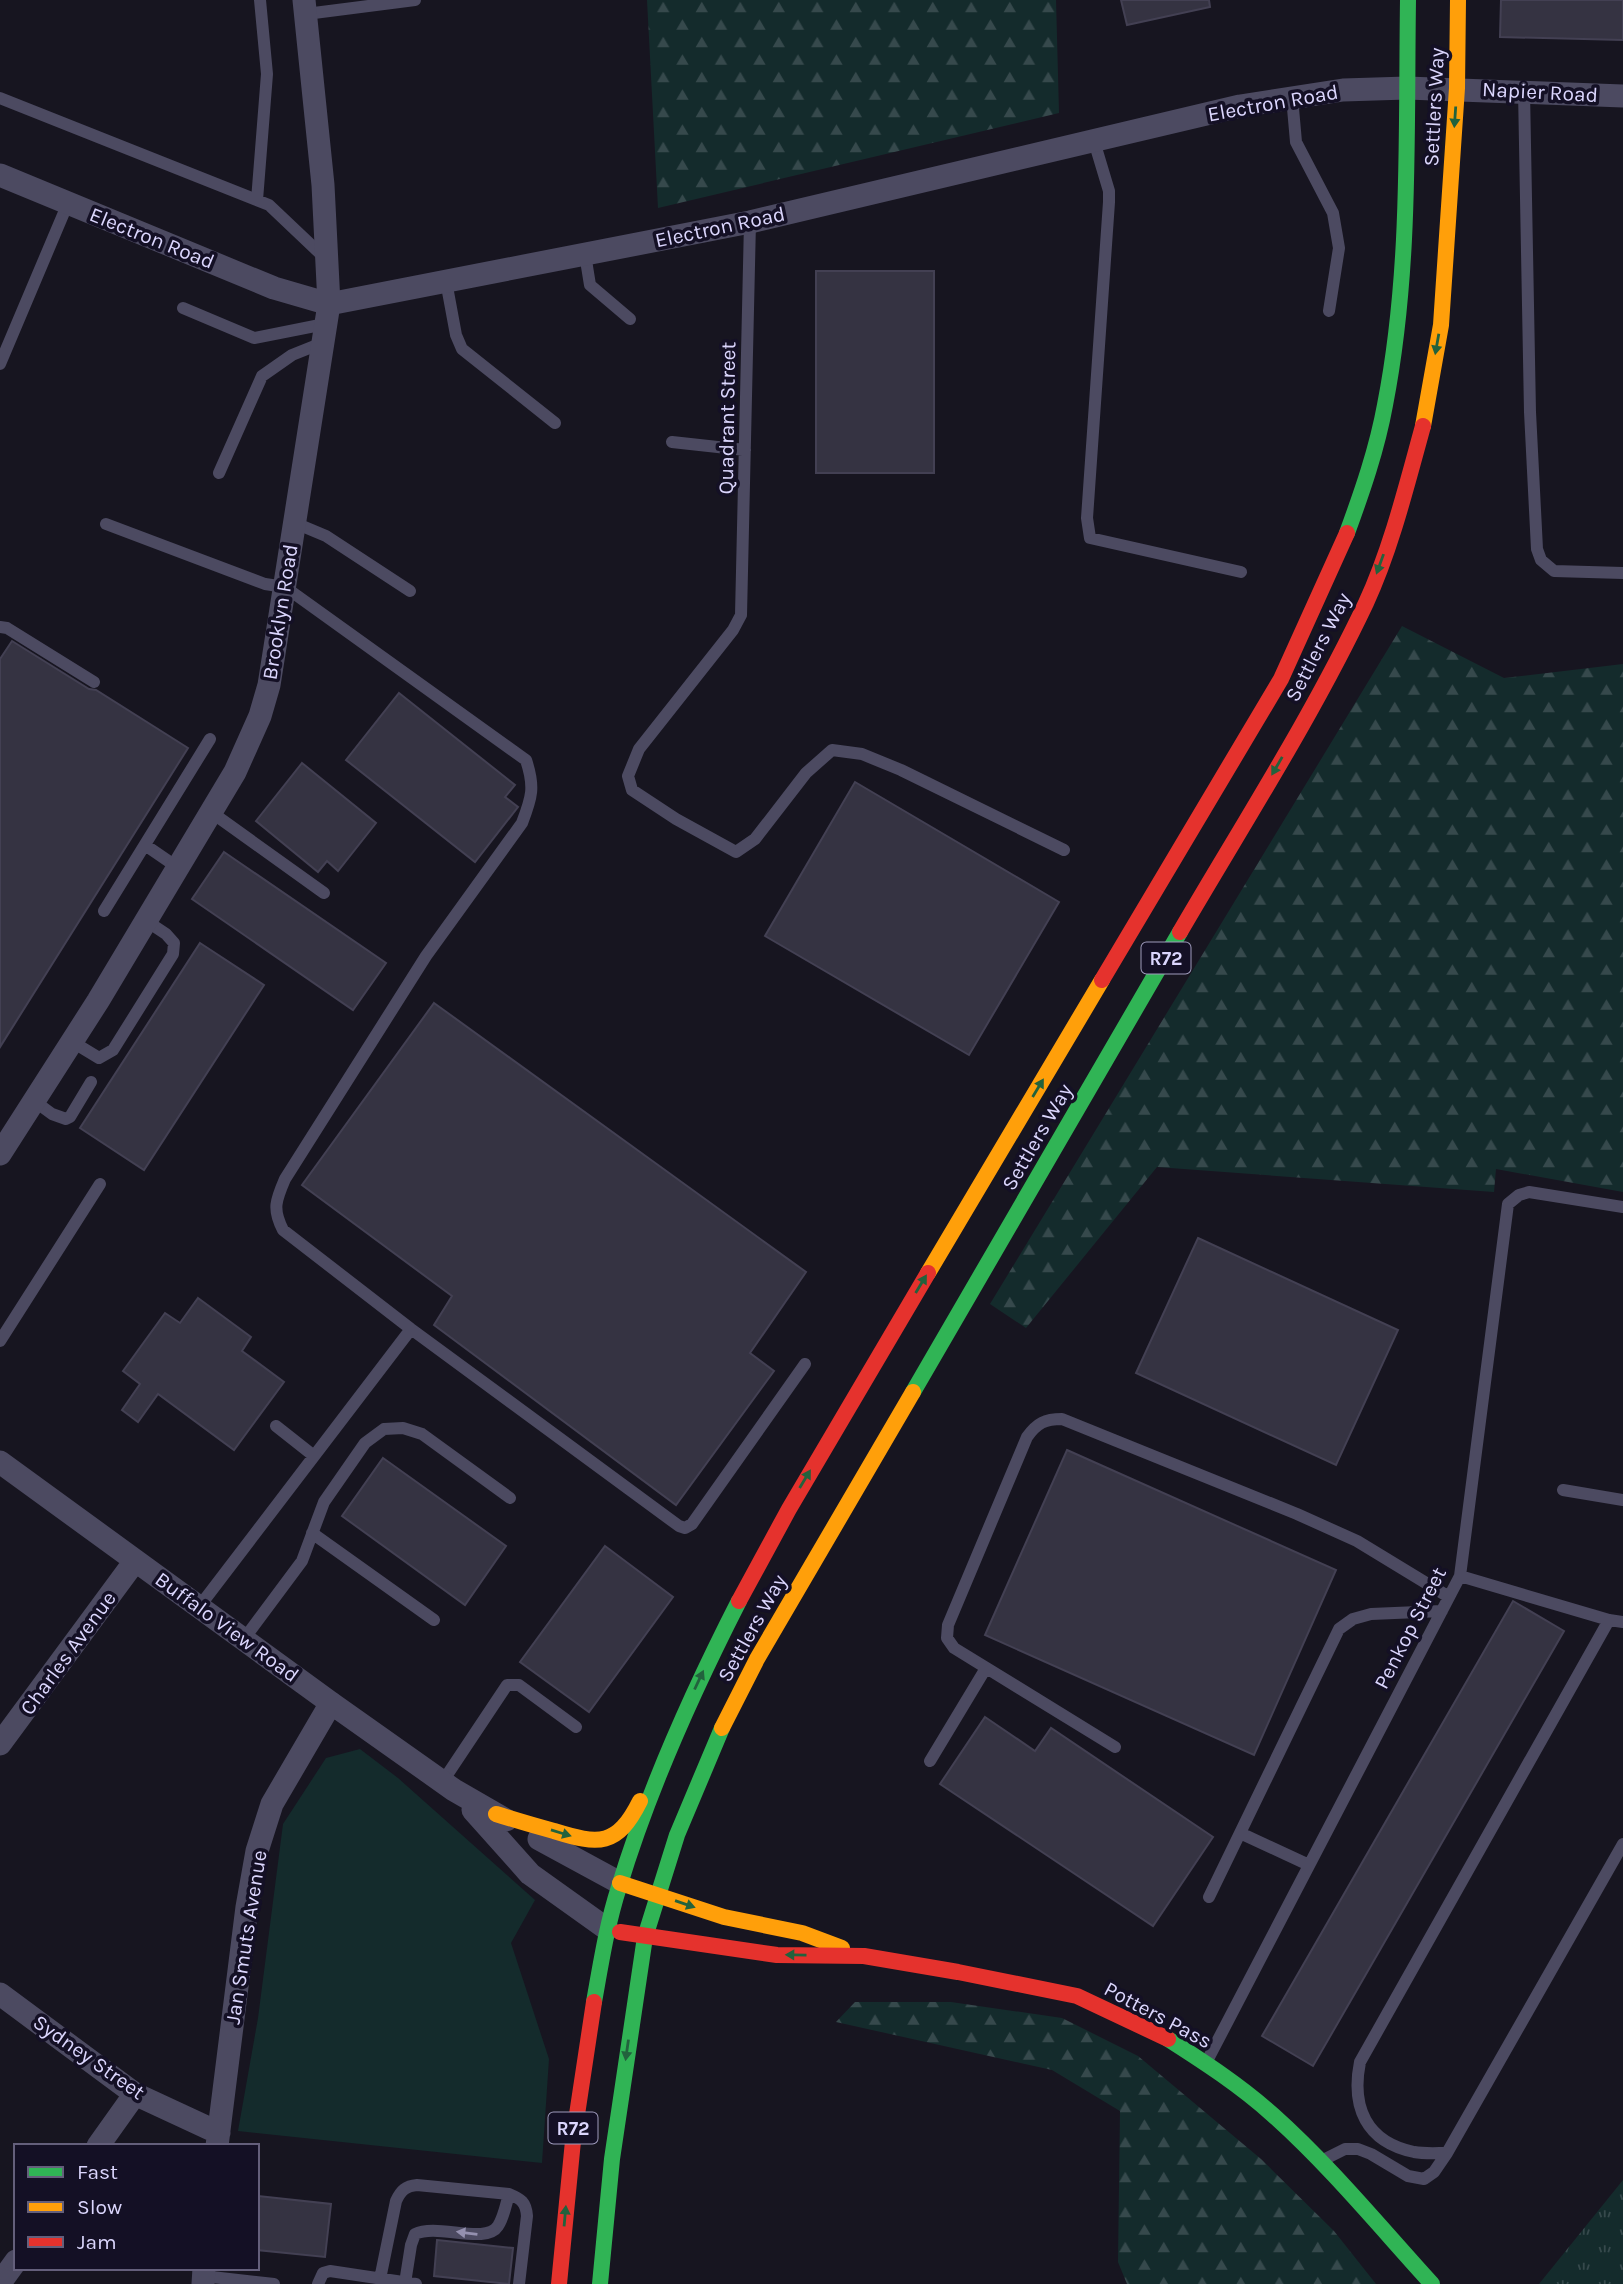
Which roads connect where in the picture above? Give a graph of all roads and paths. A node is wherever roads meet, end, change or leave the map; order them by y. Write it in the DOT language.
graph roads {
  1 [pos="260,0"];
  2 [pos="415,0"];
  3 [pos="1408,0"];
  4 [pos="1458,0"];
  5 [pos="305,7"];
  6 [pos="1407,88"];
  7 [pos="1457,88"];
  8 [pos="1524,91"];
  9 [pos="1623,96"];
  10 [pos="1293,97"];
  11 [pos="0,98"];
  12 [pos="1094,141"];
  13 [pos="0,175"];
  14 [pos="257,201"];
  15 [pos="68,203"];
  16 [pos="750,222"];
  17 [pos="585,254"];
  18 [pos="326,260"];
  19 [pos="446,281"];
  20 [pos="183,309"];
  21 [pos="1329,311"];
  22 [pos="630,319"];
  23 [pos="326,324"];
  24 [pos="0,365"];
  25 [pos="555,423"];
  26 [pos="672,442"];
  27 [pos="745,450"];
  28 [pos="219,472"];
  29 [pos="295,523"];
  30 [pos="106,524"];
  31 [pos="1241,572"];
  32 [pos="1623,573"];
  33 [pos="285,587"];
  34 [pos="410,591"];
  35 [pos="0,627"];
  36 [pos="94,682"];
  37 [pos="211,739"];
  38 [pos="211,812"];
  39 [pos="145,845"];
  40 [pos="1064,850"];
  41 [pos="177,867"];
  42 [pos="324,893"];
  43 [pos="104,911"];
  44 [pos="145,920"];
  45 [pos="71,1041"];
  46 [pos="92,1082"];
  47 [pos="33,1100"];
  48 [pos="0,1154"];
  49 [pos="100,1184"];
  50 [pos="1623,1208"];
  51 [pos="411,1329"];
  52 [pos="0,1341"];
  53 [pos="805,1364"];
  54 [pos="276,1426"];
  55 [pos="314,1456"];
  56 [pos="0,1462"];
  57 [pos="1563,1490"];
  58 [pos="510,1498"];
  59 [pos="1623,1500"];
  60 [pos="312,1533"];
  61 [pos="135,1561"];
  62 [pos="1460,1576"];
  63 [pos="1450,1597"];
  64 [pos="199,1606"];
  65 [pos="1442,1611"];
  66 [pos="434,1620"];
  67 [pos="1609,1620"];
  68 [pos="1623,1622"];
  69 [pos="244,1639"];
  70 [pos="986,1668"];
  71 [pos="331,1703"];
  72 [pos="685,1710"];
  73 [pos="576,1727"];
  74 [pos="0,1744"];
  75 [pos="1115,1747"];
  76 [pos="930,1761"];
  77 [pos="448,1786"];
  78 [pos="496,1814"];
  79 [pos="1240,1833"];
  80 [pos="1623,1844"];
  81 [pos="1310,1865"];
  82 [pos="620,1883"];
  83 [pos="657,1894"];
  84 [pos="1209,1897"];
  85 [pos="607,1929"];
  86 [pos="645,1937"];
  87 [pos="864,1956"];
  88 [pos="0,1994"];
  89 [pos="1206,2063"];
  90 [pos="135,2094"];
  91 [pos="218,2139"];
  92 [pos="99,2144"];
  93 [pos="1447,2152"];
  94 [pos="1320,2161"];
  95 [pos="509,2194"];
  96 [pos="14,2264"];
  97 [pos="203,2276"];
  98 [pos="380,2279"];
  99 [pos="0,2283"];
  100 [pos="410,2283"];
  101 [pos="274,2284"];
  102 [pos="317,2284"];
  103 [pos="519,2284"];
  104 [pos="559,2284"];
  105 [pos="600,2284"];
  106 [pos="1432,2284"];
  1 -- 14 [label="lane"];
  2 -- 5 [label="lane"];
  3 -- 6 [label="main road, Settlers Way / R72"];
  4 -- 7 [label="main road, Settlers Way / R72"];
  5 -- 18 [label="street, Brooklyn Road"];
  6 -- 7 [label="street, Electron Road"];
  6 -- 10 [label="street, Electron Road"];
  72 -- 6 [label="main road, Settlers Way / R72, one-way"];
  7 -- 8 [label="street, Napier Road"];
  7 -- 83 [label="main road, Settlers Way / R72, one-way"];
  8 -- 9 [label="street, Napier Road"];
  8 -- 32 [label="lane"];
  10 -- 12 [label="street, Electron Road"];
  10 -- 21 [label="lane"];
  11 -- 14 [label="lane"];
  12 -- 16 [label="street, Electron Road"];
  12 -- 31 [label="lane"];
  13 -- 15 [label="street, Electron Road"];
  14 -- 18 [label="lane"];
  15 -- 23 [label="street, Electron Road"];
  15 -- 24 [label="lane"];
  16 -- 17 [label="street, Electron Road"];
  16 -- 27 [label="lane, Quadrant Street"];
  17 -- 19 [label="street, Electron Road"];
  17 -- 22 [label="lane"];
  18 -- 23 [label="street, Brooklyn Road"];
  19 -- 23 [label="street, Electron Road"];
  19 -- 25 [label="lane"];
  20 -- 23 [label="lane"];
  23 -- 28 [label="lane"];
  23 -- 29 [label="street, Brooklyn Road"];
  26 -- 27 [label="lane"];
  27 -- 40 [label="lane, Quadrant Street"];
  29 -- 33 [label="street, Brooklyn Road"];
  29 -- 34 [label="lane"];
  30 -- 33 [label="lane"];
  33 -- 38 [label="street, Brooklyn Road"];
  33 -- 51 [label="lane"];
  35 -- 36 [label="lane"];
  37 -- 39 [label="lane"];
  38 -- 41 [label="street, Brooklyn Road"];
  38 -- 42 [label="lane"];
  39 -- 41 [label="lane"];
  39 -- 43 [label="lane"];
  41 -- 44 [label="street, Brooklyn Road"];
  44 -- 45 [label="street, Brooklyn Road"];
  44 -- 45 [label="lane"];
  45 -- 47 [label="street, Brooklyn Road"];
  46 -- 47 [label="lane"];
  47 -- 48 [label="street, Brooklyn Road"];
  49 -- 52 [label="lane"];
  50 -- 62 [label="lane, Penkop Street"];
  51 -- 53 [label="lane"];
  51 -- 55 [label="lane"];
  54 -- 55 [label="lane"];
  55 -- 64 [label="lane"];
  56 -- 61 [label="street, Buffalo View Road"];
  57 -- 59 [label="lane"];
  58 -- 60 [label="lane"];
  60 -- 66 [label="lane"];
  60 -- 69 [label="lane"];
  61 -- 64 [label="street, Buffalo View Road"];
  61 -- 74 [label="street, Charles Avenue"];
  62 -- 63 [label="lane, Penkop Street"];
  62 -- 67 [label="lane"];
  63 -- 65 [label="lane, Penkop Street"];
  63 -- 70 [label="lane"];
  64 -- 69 [label="street, Buffalo View Road"];
  65 -- 79 [label="lane"];
  65 -- 81 [label="lane, Penkop Street"];
  67 -- 68 [label="lane"];
  67 -- 93 [label="lane"];
  69 -- 71 [label="street, Buffalo View Road"];
  70 -- 75 [label="lane"];
  70 -- 76 [label="lane"];
  71 -- 77 [label="street, Buffalo View Road"];
  71 -- 91 [label="street, Jan Smuts Avenue"];
  78 -- 72 [label="main road, one-way"];
  72 -- 82 [label="main road, Settlers Way / R72"];
  73 -- 77 [label="lane"];
  77 -- 78 [label="street, Buffalo View Road"];
  77 -- 85 [label="street, Buffalo View Road"];
  78 -- 82 [label="street, Buffalo View Road"];
  79 -- 81 [label="lane"];
  79 -- 84 [label="lane"];
  80 -- 93 [label="lane"];
  81 -- 89 [label="lane, Penkop Street"];
  82 -- 83 [label="main road, Potters Pass"];
  82 -- 85 [label="main road, Settlers Way / R72"];
  83 -- 86 [label="main road, Settlers Way / R72"];
  83 -- 87 [label="main road, Potters Pass, one-way"];
  85 -- 86 [label="main road, Potters Pass"];
  104 -- 85 [label="main road, Settlers Way / R72, one-way"];
  87 -- 86 [label="main road, Potters Pass, one-way"];
  86 -- 105 [label="main road, Settlers Way / R72, one-way"];
  87 -- 89 [label="main road, Potters Pass"];
  88 -- 90 [label="street, Sydney Street"];
  89 -- 94 [label="main road, Potters Pass"];
  90 -- 91 [label="street, Sydney Street"];
  90 -- 92 [label="street"];
  93 -- 94 [label="lane"];
  94 -- 106 [label="main road, Potters Pass"];
  95 -- 98 [label="lane"];
  95 -- 100 [label="lane, one-way"];
  95 -- 103 [label="lane"];
  96 -- 99 [label="street"];
  97 -- 101 [label="lane"];
  98 -- 100 [label="lane"];
  98 -- 102 [label="lane"];
}
